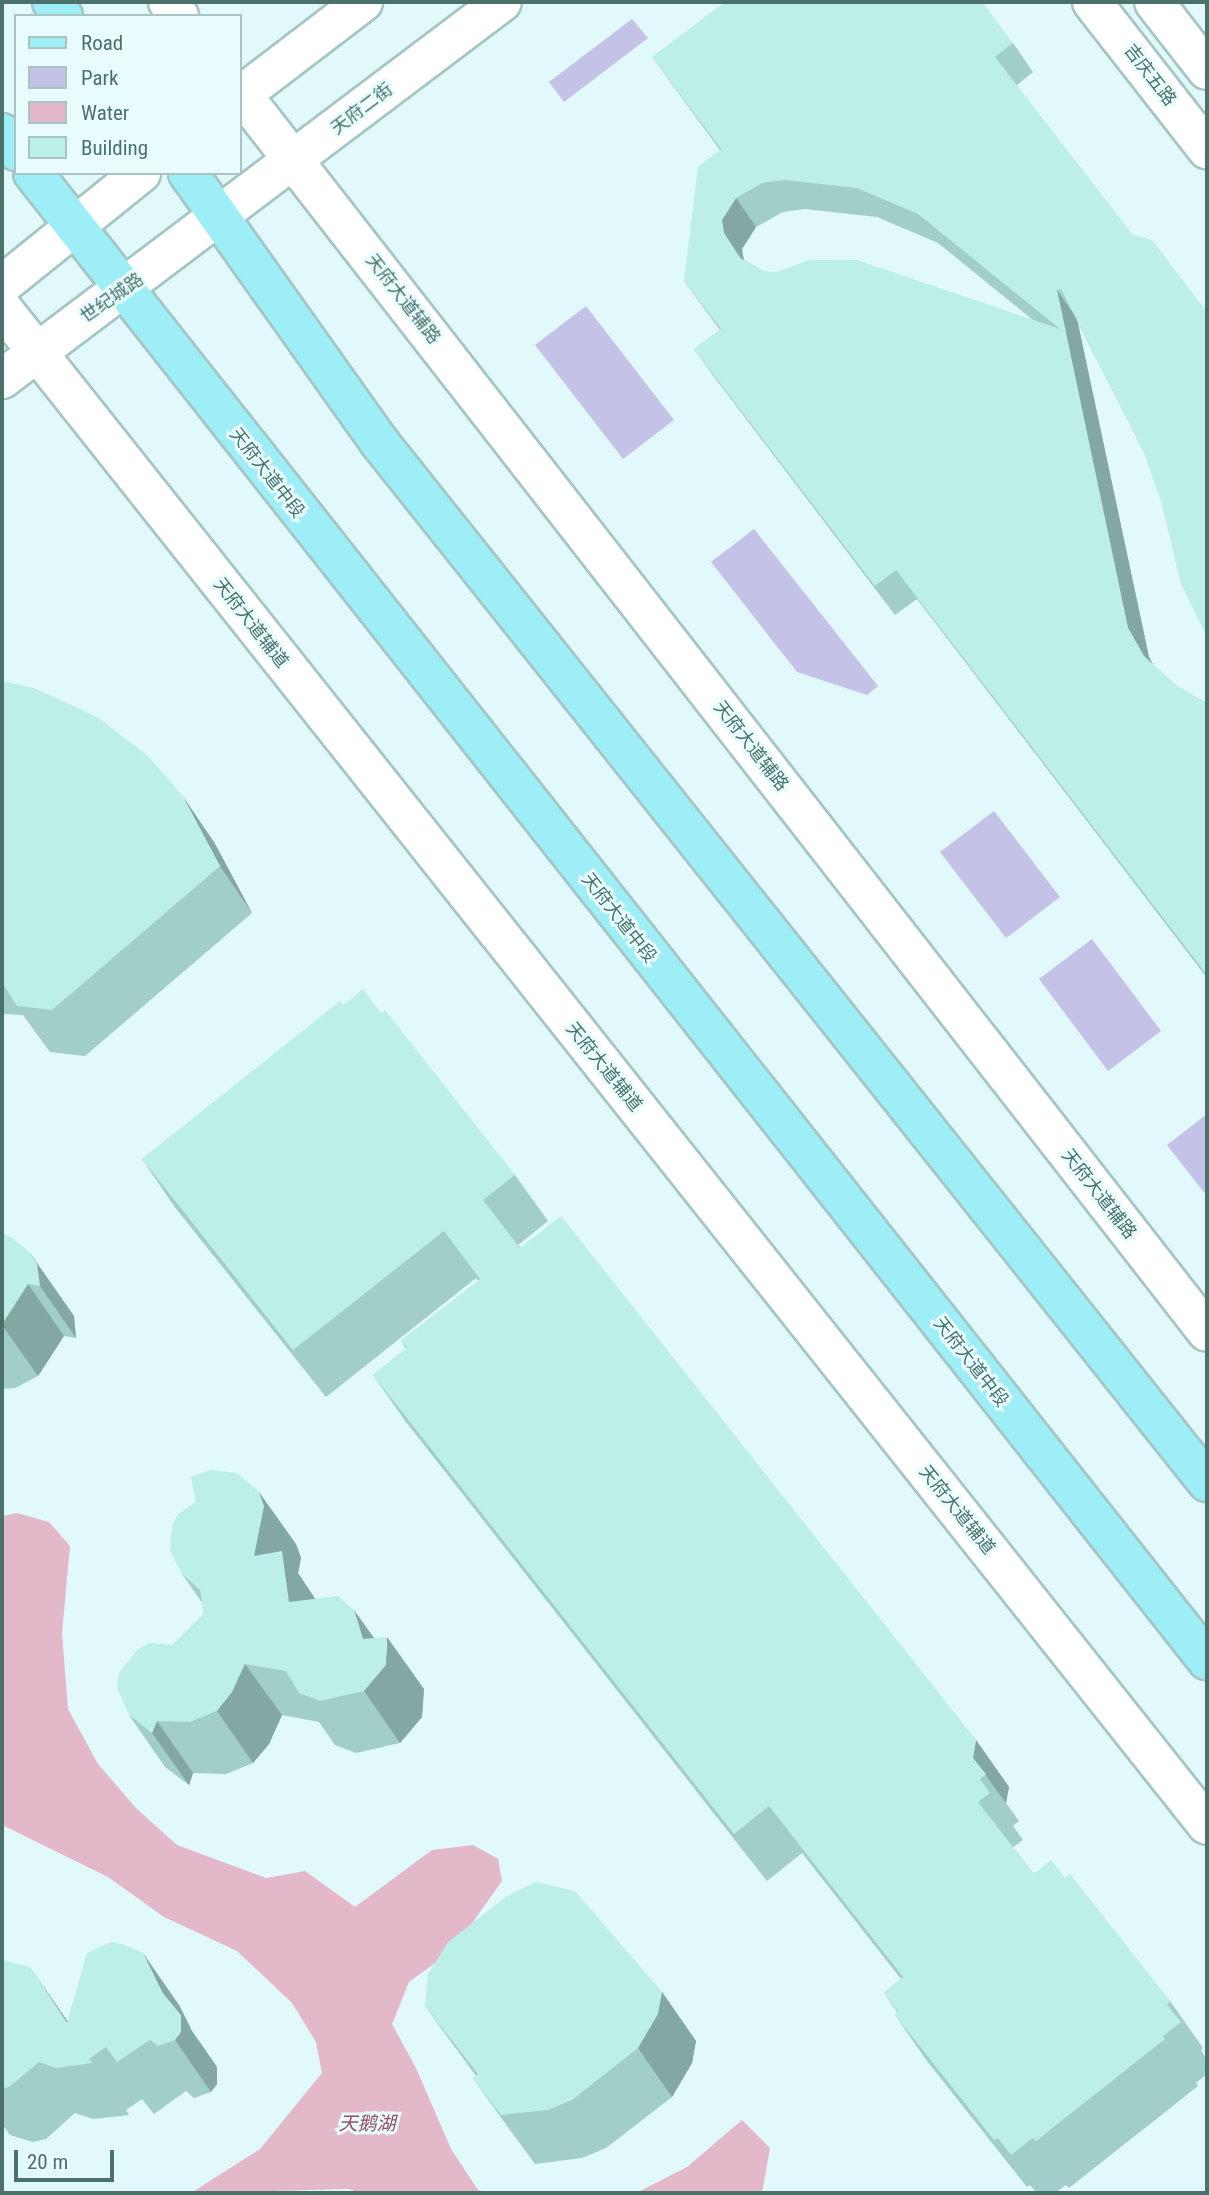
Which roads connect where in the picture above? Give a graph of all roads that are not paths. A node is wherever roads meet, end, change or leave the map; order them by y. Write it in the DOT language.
graph roads {
  1 [pos="363,2"];
  2 [pos="502,2"];
  3 [pos="1092,2"];
  4 [pos="1154,2"];
  5 [pos="1207,70"];
  6 [pos="242,93"];
  7 [pos="242,97"];
  8 [pos="2,133"];
  9 [pos="14,148"];
  10 [pos="1207,149"];
  11 [pos="294,161"];
  12 [pos="35,175"];
  13 [pos="139,175"];
  14 [pos="190,175"];
  15 [pos="222,216"];
  16 [pos="75,226"];
  17 [pos="2,285"];
  18 [pos="126,289"];
  19 [pos="2,308"];
  20 [pos="36,351"];
  21 [pos="2,379"];
  22 [pos="1207,1332"];
  23 [pos="1207,1482"];
  24 [pos="1207,1660"];
  25 [pos="1207,1825"];
  1 -- 6 [label="street"];
  2 -- 11 [label="street, 天府二街"];
  3 -- 10 [label="street, 吉庆五路"];
  4 -- 5 [label="street"];
  7 -- 11 [label="street"];
  8 -- 9 [label="main road"];
  11 -- 15 [label="street, 天府二街"];
  11 -- 22 [label="street, 天府大道辅路"];
  12 -- 16 [label="main road, 天府大道中段"];
  13 -- 16 [label="street"];
  14 -- 15 [label="main road"];
  15 -- 18 [label="street, 世纪城路"];
  15 -- 23 [label="main road"];
  16 -- 17 [label="street"];
  16 -- 18 [label="main road, 天府大道中段"];
  18 -- 20 [label="street, 世纪城路"];
  18 -- 24 [label="main road, 天府大道中段"];
  19 -- 20 [label="street, 天府大道辅道"];
  20 -- 21 [label="street, 世纪城路"];
  20 -- 25 [label="street, 天府大道辅道"];
}
